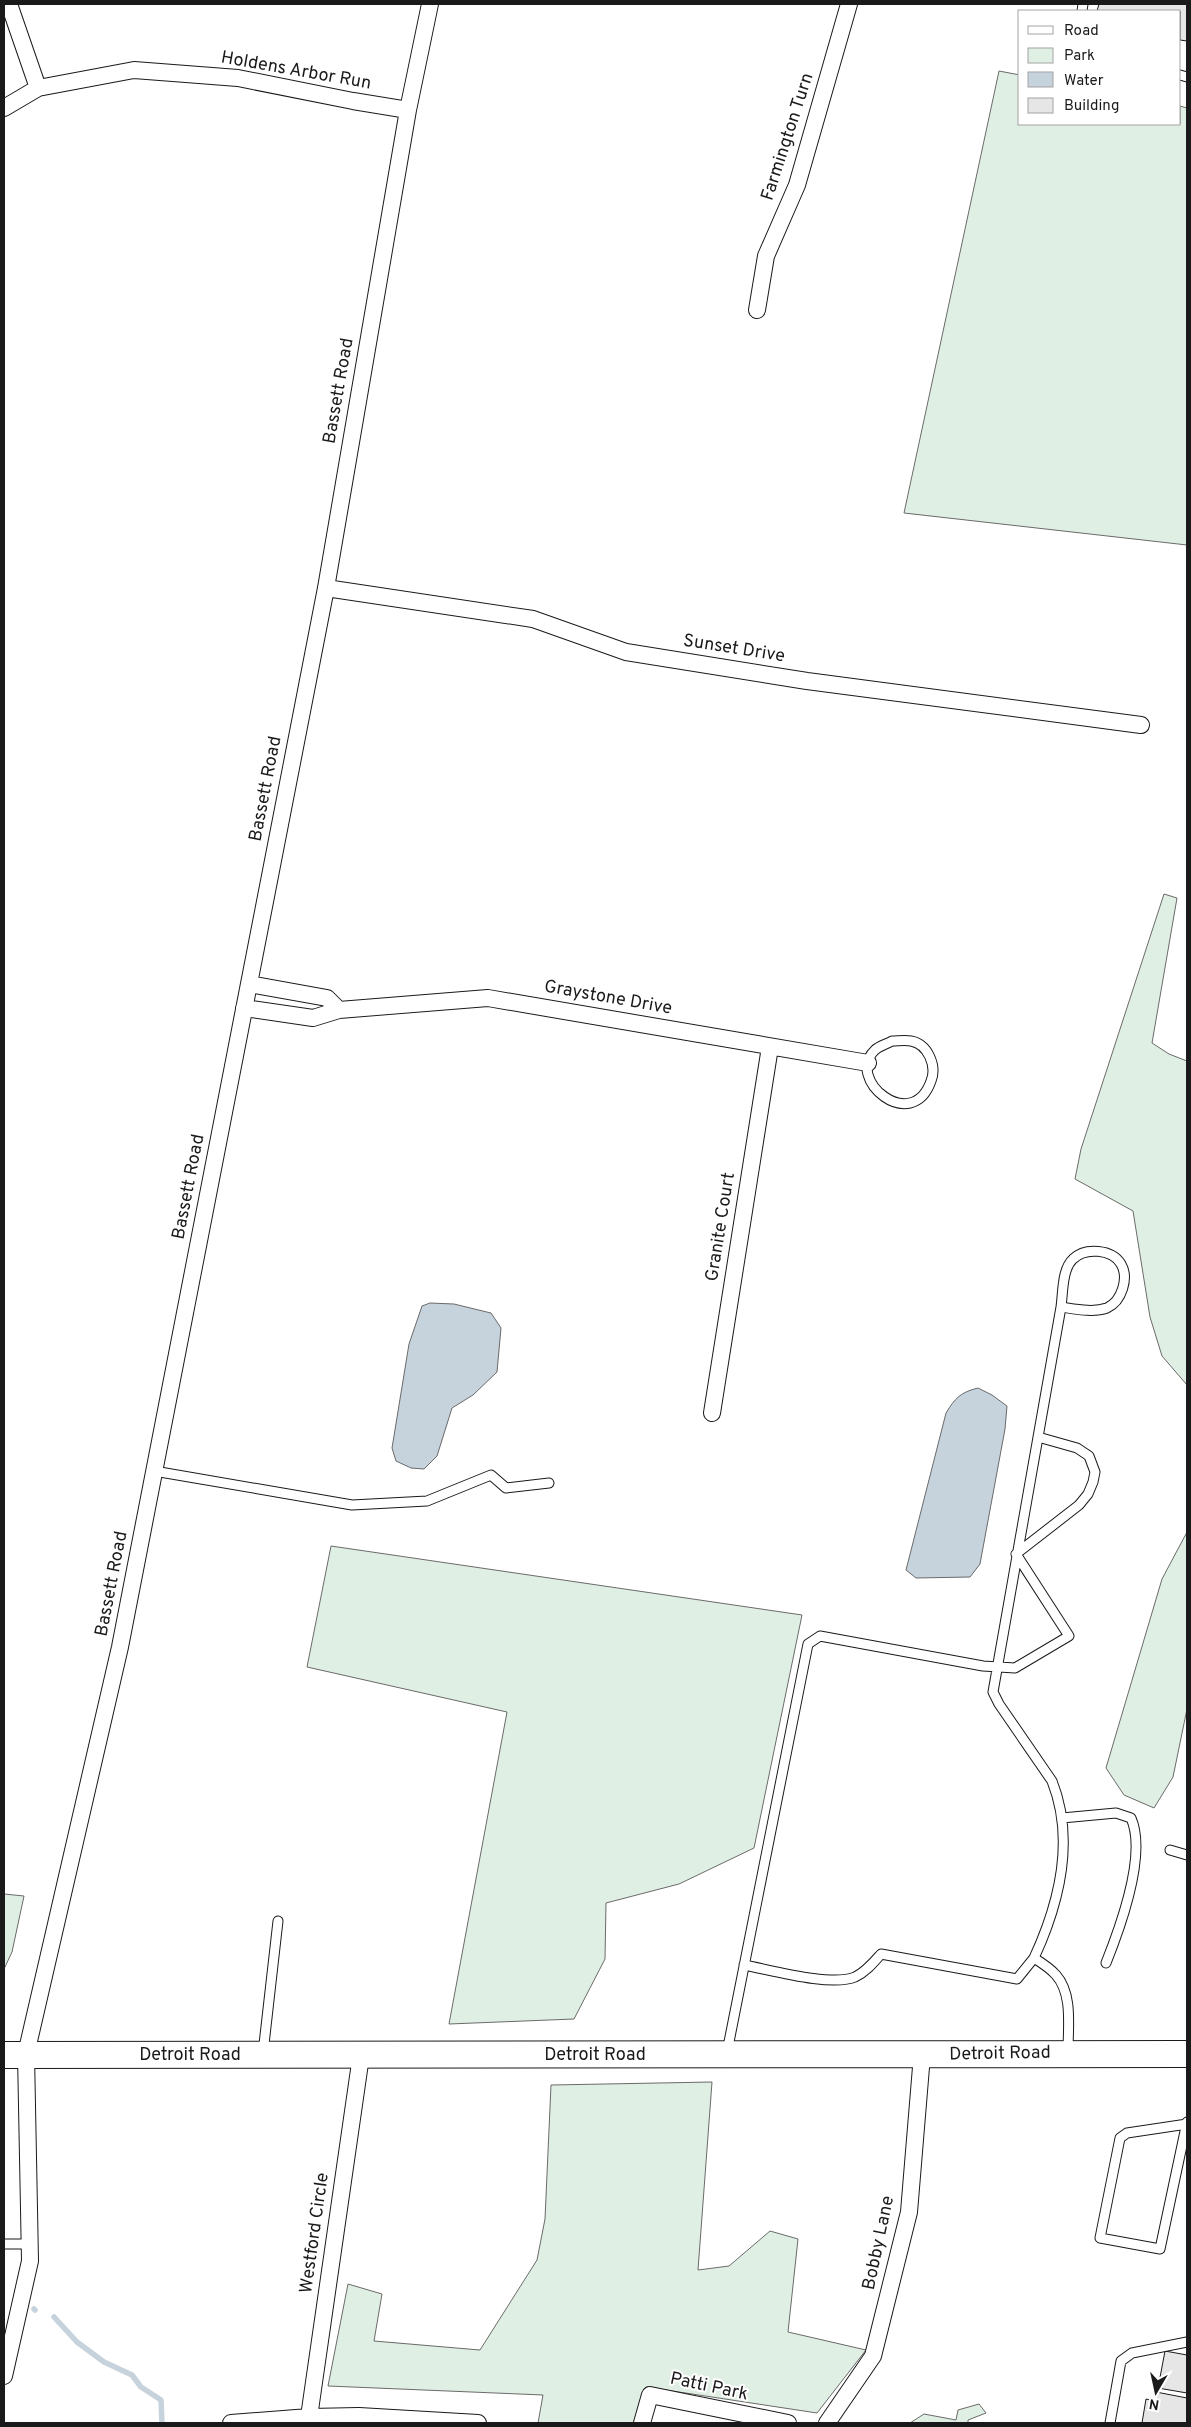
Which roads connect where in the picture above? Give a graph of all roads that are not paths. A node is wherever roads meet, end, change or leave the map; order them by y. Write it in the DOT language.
graph roads {
  1 [pos="9,4"];
  2 [pos="430,4"];
  3 [pos="849,4"];
  4 [pos="38,88"];
  5 [pos="4,108"];
  6 [pos="408,110"];
  7 [pos="757,310"];
  8 [pos="326,588"];
  9 [pos="1142,725"];
  10 [pos="249,984"];
  11 [pos="244,1008"];
  12 [pos="339,1010"];
  13 [pos="770,1046"];
  14 [pos="868,1063"];
  15 [pos="1061,1307"];
  16 [pos="712,1413"];
  17 [pos="1038,1437"];
  18 [pos="154,1471"];
  19 [pos="549,1483"];
  20 [pos="1016,1554"];
  21 [pos="996,1668"];
  22 [pos="1062,1818"];
  23 [pos="1170,1850"];
  24 [pos="1187,1855"];
  25 [pos="278,1921"];
  26 [pos="1034,1958"];
  27 [pos="1106,1963"];
  28 [pos="744,1965"];
  29 [pos="15,2054"];
  30 [pos="1068,2054"];
  31 [pos="1187,2054"];
  32 [pos="263,2055"];
  33 [pos="727,2055"];
  34 [pos="922,2055"];
  35 [pos="361,2056"];
  36 [pos="1187,2123"];
  37 [pos="4,2244"];
  38 [pos="30,2244"];
  39 [pos="1187,2342"];
  40 [pos="4,2376"];
  41 [pos="309,2417"];
  42 [pos="231,2423"];
  43 [pos="478,2423"];
  44 [pos="642,2423"];
  45 [pos="788,2423"];
  46 [pos="827,2423"];
  47 [pos="1110,2423"];
  1 -- 4 [label="street"];
  2 -- 6 [label="street, Bassett Road"];
  3 -- 7 [label="street, Farmington Turn"];
  4 -- 5 [label="street, Holdens Arbor Run"];
  4 -- 6 [label="street, Holdens Arbor Run"];
  6 -- 8 [label="street, Bassett Road"];
  8 -- 9 [label="street, Sunset Drive"];
  8 -- 10 [label="street, Bassett Road"];
  10 -- 11 [label="street, Bassett Road"];
  10 -- 12 [label="street"];
  11 -- 12 [label="street, Graystone Drive"];
  11 -- 18 [label="street, Bassett Road"];
  12 -- 13 [label="street, Graystone Drive"];
  13 -- 14 [label="street, Graystone Drive"];
  13 -- 16 [label="street, Granite Court"];
  14 -- 14 [label="lane"];
  15 -- 15 [label="lane"];
  15 -- 17 [label="lane"];
  17 -- 20 [label="lane"];
  17 -- 20 [label="lane"];
  18 -- 19 [label="lane"];
  18 -- 29 [label="street, Bassett Road"];
  20 -- 21 [label="lane"];
  20 -- 21 [label="lane"];
  21 -- 22 [label="lane"];
  21 -- 28 [label="lane"];
  22 -- 26 [label="lane"];
  22 -- 27 [label="lane"];
  23 -- 24 [label="lane"];
  25 -- 32 [label="lane"];
  26 -- 28 [label="lane"];
  26 -- 30 [label="lane"];
  28 -- 33 [label="lane"];
  29 -- 32 [label="main road, Detroit Road"];
  29 -- 38 [label="street, Bassett Road"];
  30 -- 31 [label="main road, Detroit Road"];
  30 -- 34 [label="main road, Detroit Road"];
  32 -- 35 [label="main road, Detroit Road"];
  33 -- 34 [label="main road, Detroit Road"];
  33 -- 35 [label="main road, Detroit Road"];
  34 -- 46 [label="street, Bobby Lane"];
  35 -- 41 [label="street, Westford Circle"];
  36 -- 36 [label="lane"];
  37 -- 38 [label="lane"];
  38 -- 40 [label="street, Bassett Road"];
  39 -- 47 [label="lane"];
  41 -- 42 [label="street"];
  41 -- 43 [label="street"];
  44 -- 45 [label="street, Patti Park"];
}
